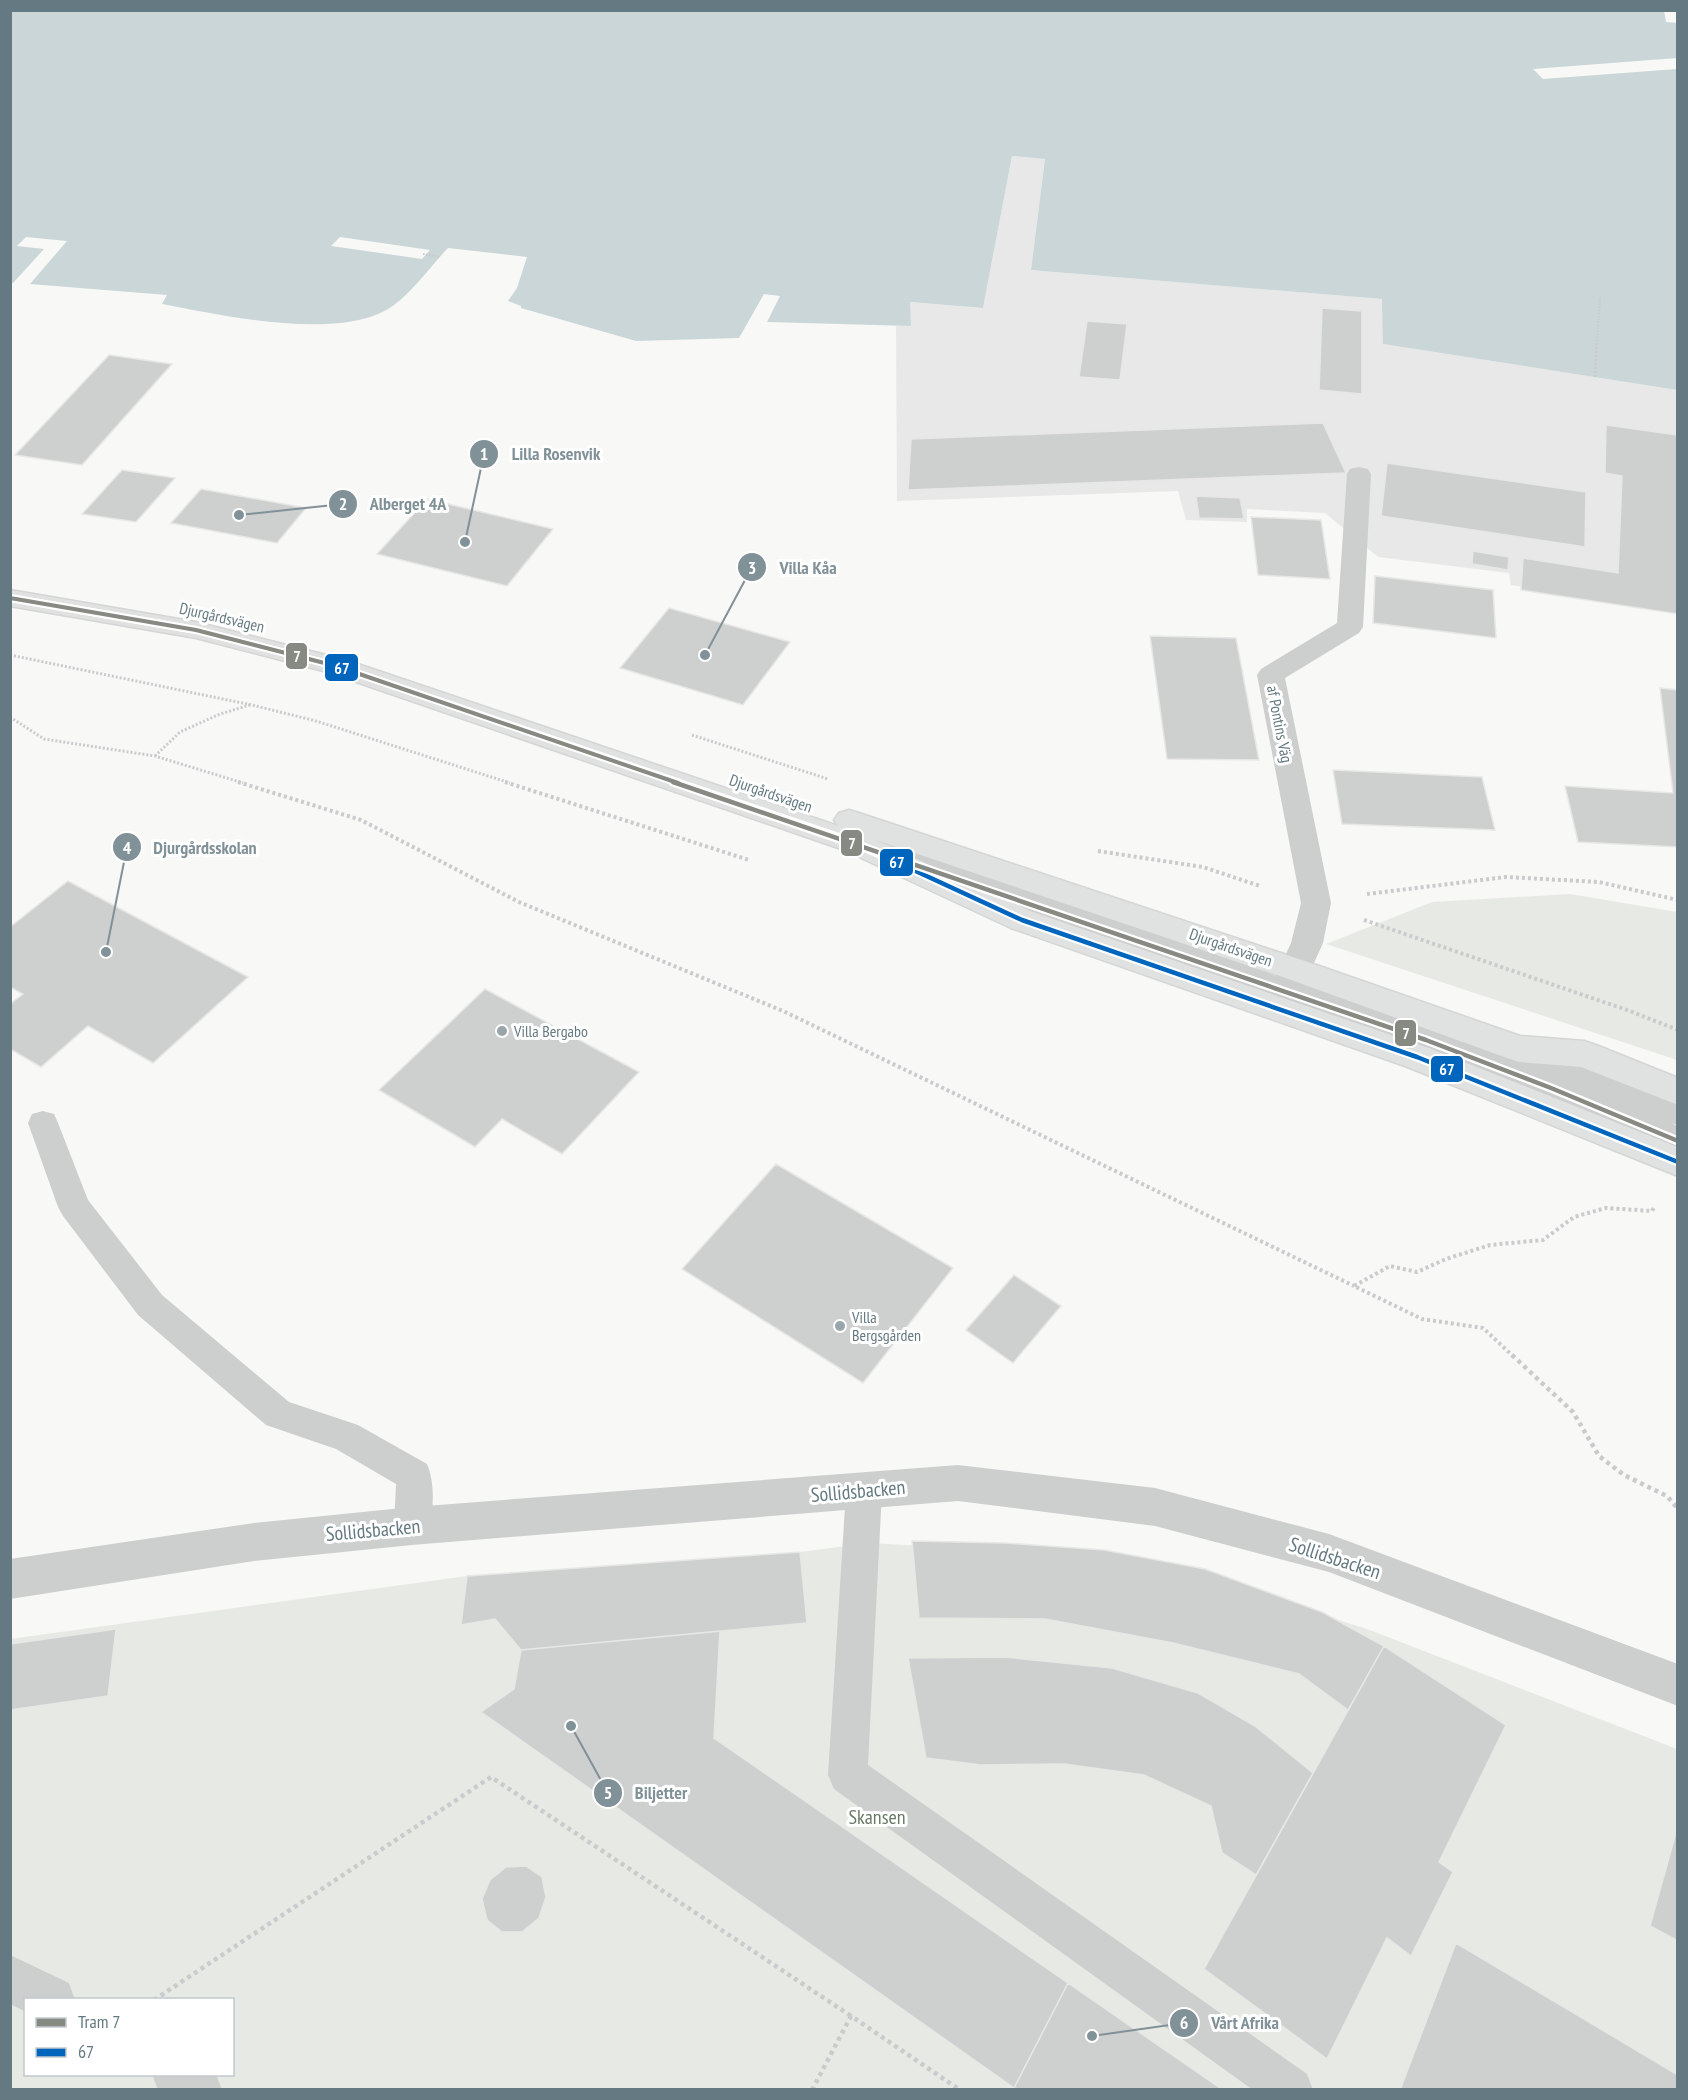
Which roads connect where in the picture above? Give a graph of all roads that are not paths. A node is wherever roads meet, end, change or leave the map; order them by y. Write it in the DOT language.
graph roads {
  1 [pos="1359,474"];
  2 [pos="10,579"];
  3 [pos="10,598"];
  4 [pos="1285,990"];
  5 [pos="1519,1049"];
  6 [pos="1677,1092"];
  7 [pos="1677,1113"];
  8 [pos="43,1123"];
  9 [pos="1677,1141"];
  10 [pos="1677,1162"];
  11 [pos="864,1491"];
  12 [pos="412,1526"];
  13 [pos="10,1579"];
  14 [pos="1677,1685"];
  15 [pos="10,1978"];
  16 [pos="48,1998"];
  17 [pos="179,2076"];
  18 [pos="198,2090"];
  19 [pos="1291,2090"];
  1 -- 4 [label="street, af Pontins Väg"];
  2 -- 4 [label="street, Djurgårdsvägen"];
  3 -- 4 [label="street, Djurgårdsvägen"];
  4 -- 5 [label="street, Djurgårdsvägen"];
  4 -- 9 [label="street, Djurgårdsvägen"];
  4 -- 10 [label="street, Djurgårdsvägen"];
  5 -- 6 [label="street, Djurgårdsvägen"];
  5 -- 7 [label="street, Djurgårdsvägen"];
  8 -- 12 [label="lane"];
  11 -- 12 [label="street, Sollidsbacken"];
  11 -- 14 [label="street, Sollidsbacken"];
  11 -- 19 [label="lane"];
  12 -- 13 [label="street, Sollidsbacken"];
  15 -- 16 [label="street"];
  17 -- 18 [label="street"];
}
